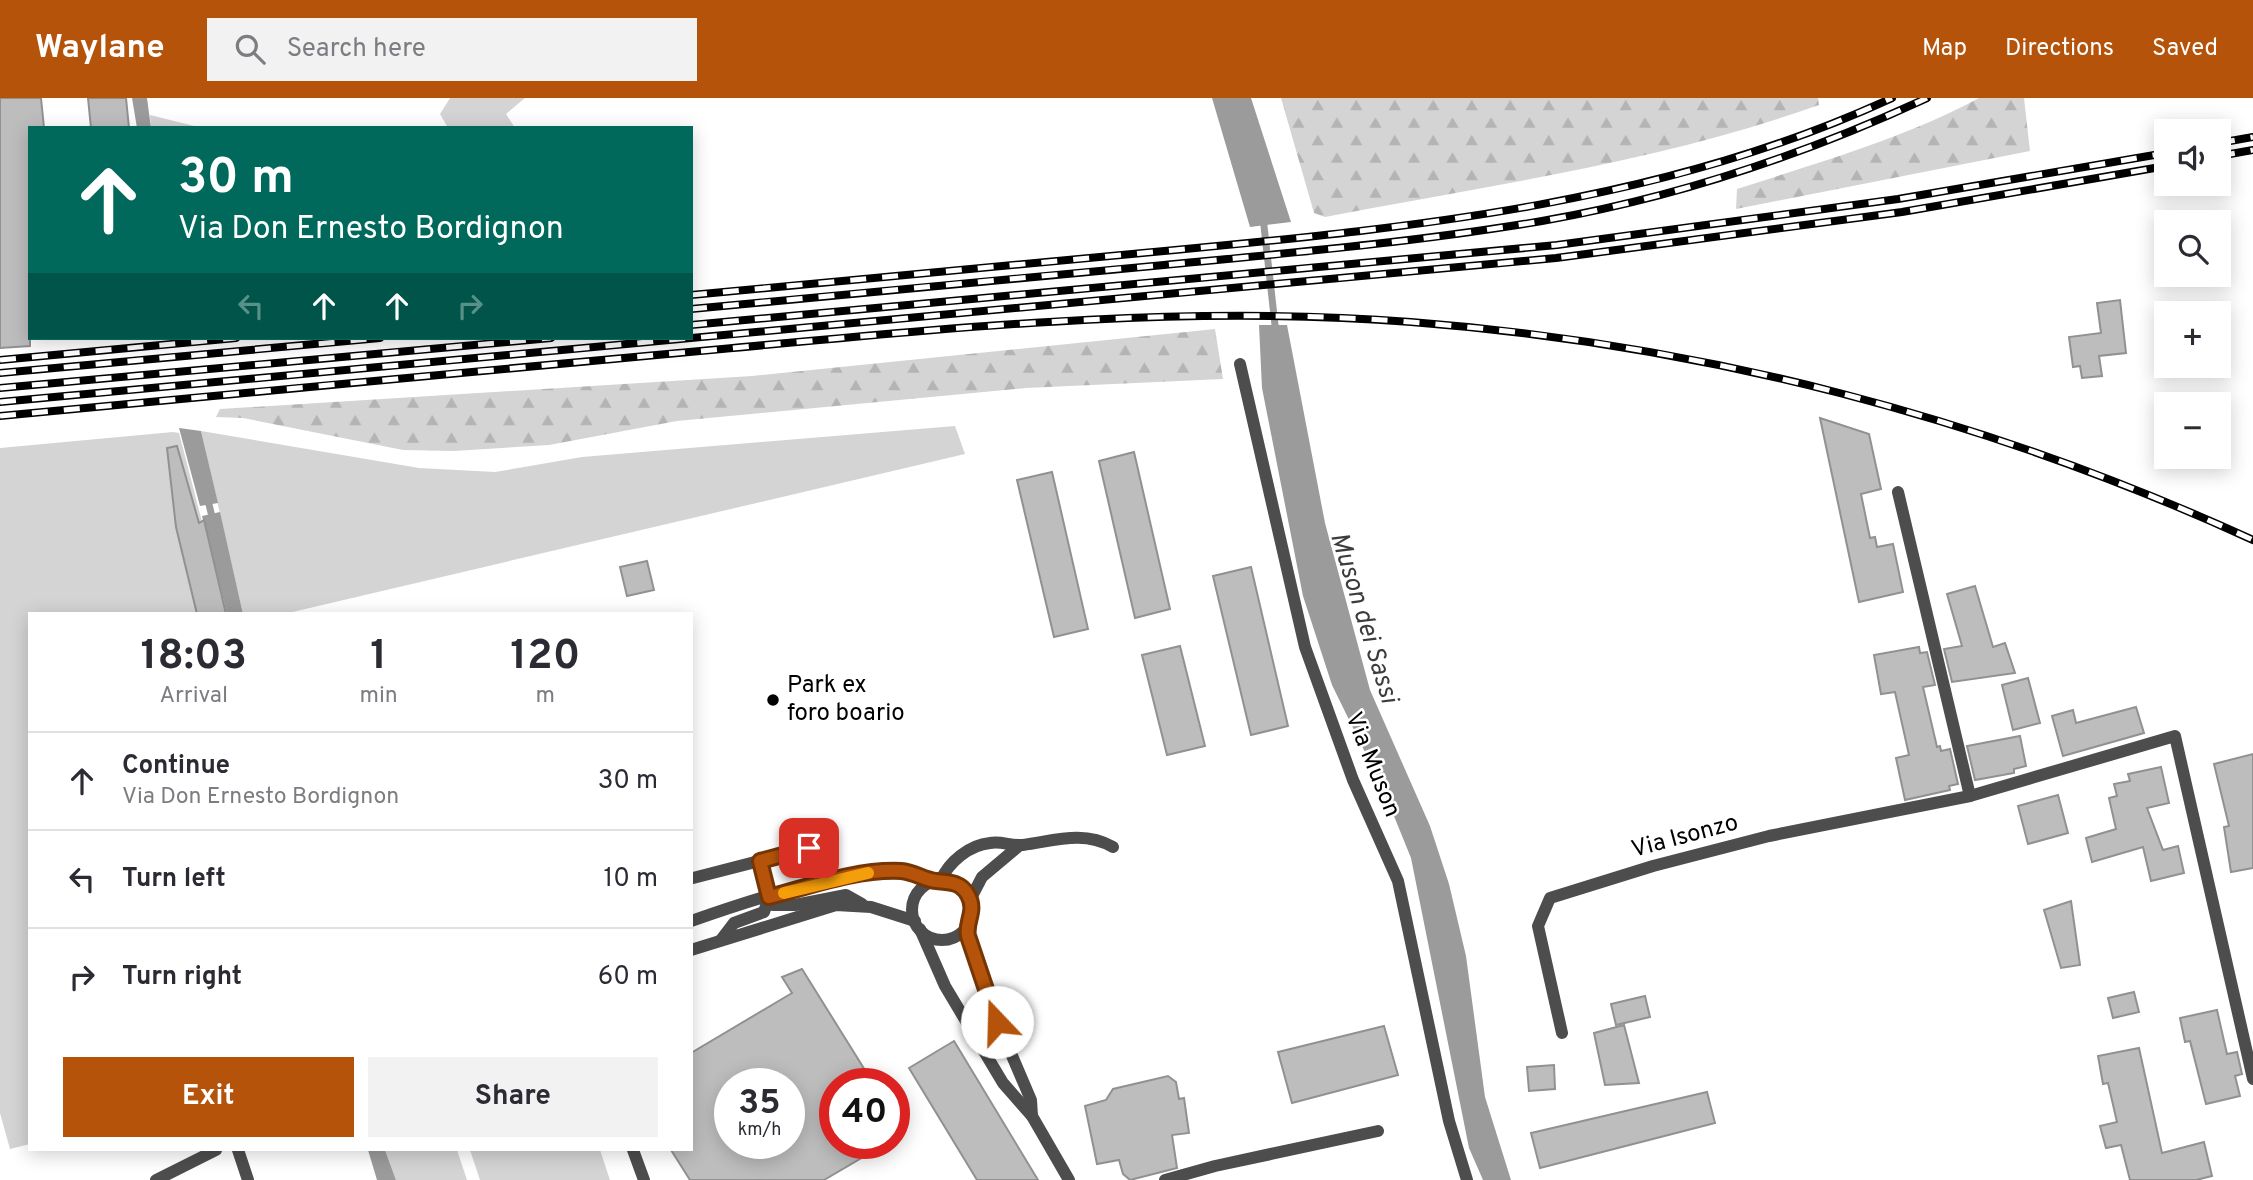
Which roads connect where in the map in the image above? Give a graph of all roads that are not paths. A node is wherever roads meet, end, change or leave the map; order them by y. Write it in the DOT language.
graph roads {
  1 [pos="1240,364"];
  2 [pos="1898,492"];
  3 [pos="1970,796"];
  4 [pos="825,844"];
  5 [pos="1020,845"];
  6 [pos="1113,847"];
  7 [pos="760,861"];
  8 [pos="693,878"];
  9 [pos="938,881"];
  10 [pos="769,897"];
  11 [pos="971,900"];
  12 [pos="865,906"];
  13 [pos="693,919"];
  14 [pos="917,925"];
  15 [pos="966,928"];
  16 [pos="721,940"];
  17 [pos="693,949"];
  18 [pos="1562,1033"];
  19 [pos="2253,1079"];
  20 [pos="1032,1116"];
  21 [pos="1378,1131"];
  22 [pos="214,1151"];
  23 [pos="238,1151"];
  24 [pos="633,1151"];
  25 [pos="156,1180"];
  26 [pos="248,1180"];
  27 [pos="644,1180"];
  28 [pos="1069,1180"];
  29 [pos="1165,1180"];
  30 [pos="1467,1180"];
  1 -- 30 [label="street, Via Muson"];
  2 -- 3 [label="street"];
  3 -- 18 [label="street, Via Isonzo"];
  3 -- 19 [label="street, Via Isonzo"];
  4 -- 7 [label="street"];
  5 -- 6 [label="street"];
  5 -- 9 [label="street"];
  5 -- 11 [label="street"];
  7 -- 8 [label="street"];
  7 -- 10 [label="street"];
  9 -- 10 [label="street"];
  9 -- 11 [label="street"];
  9 -- 14 [label="street"];
  10 -- 12 [label="street"];
  10 -- 13 [label="street"];
  10 -- 16 [label="street"];
  11 -- 15 [label="street"];
  12 -- 14 [label="street"];
  12 -- 16 [label="street"];
  14 -- 15 [label="street"];
  14 -- 20 [label="street"];
  15 -- 20 [label="street"];
  16 -- 17 [label="street"];
  20 -- 28 [label="street"];
  21 -- 29 [label="street"];
  22 -- 25 [label="street"];
  23 -- 26 [label="street"];
  24 -- 27 [label="street"];
}
